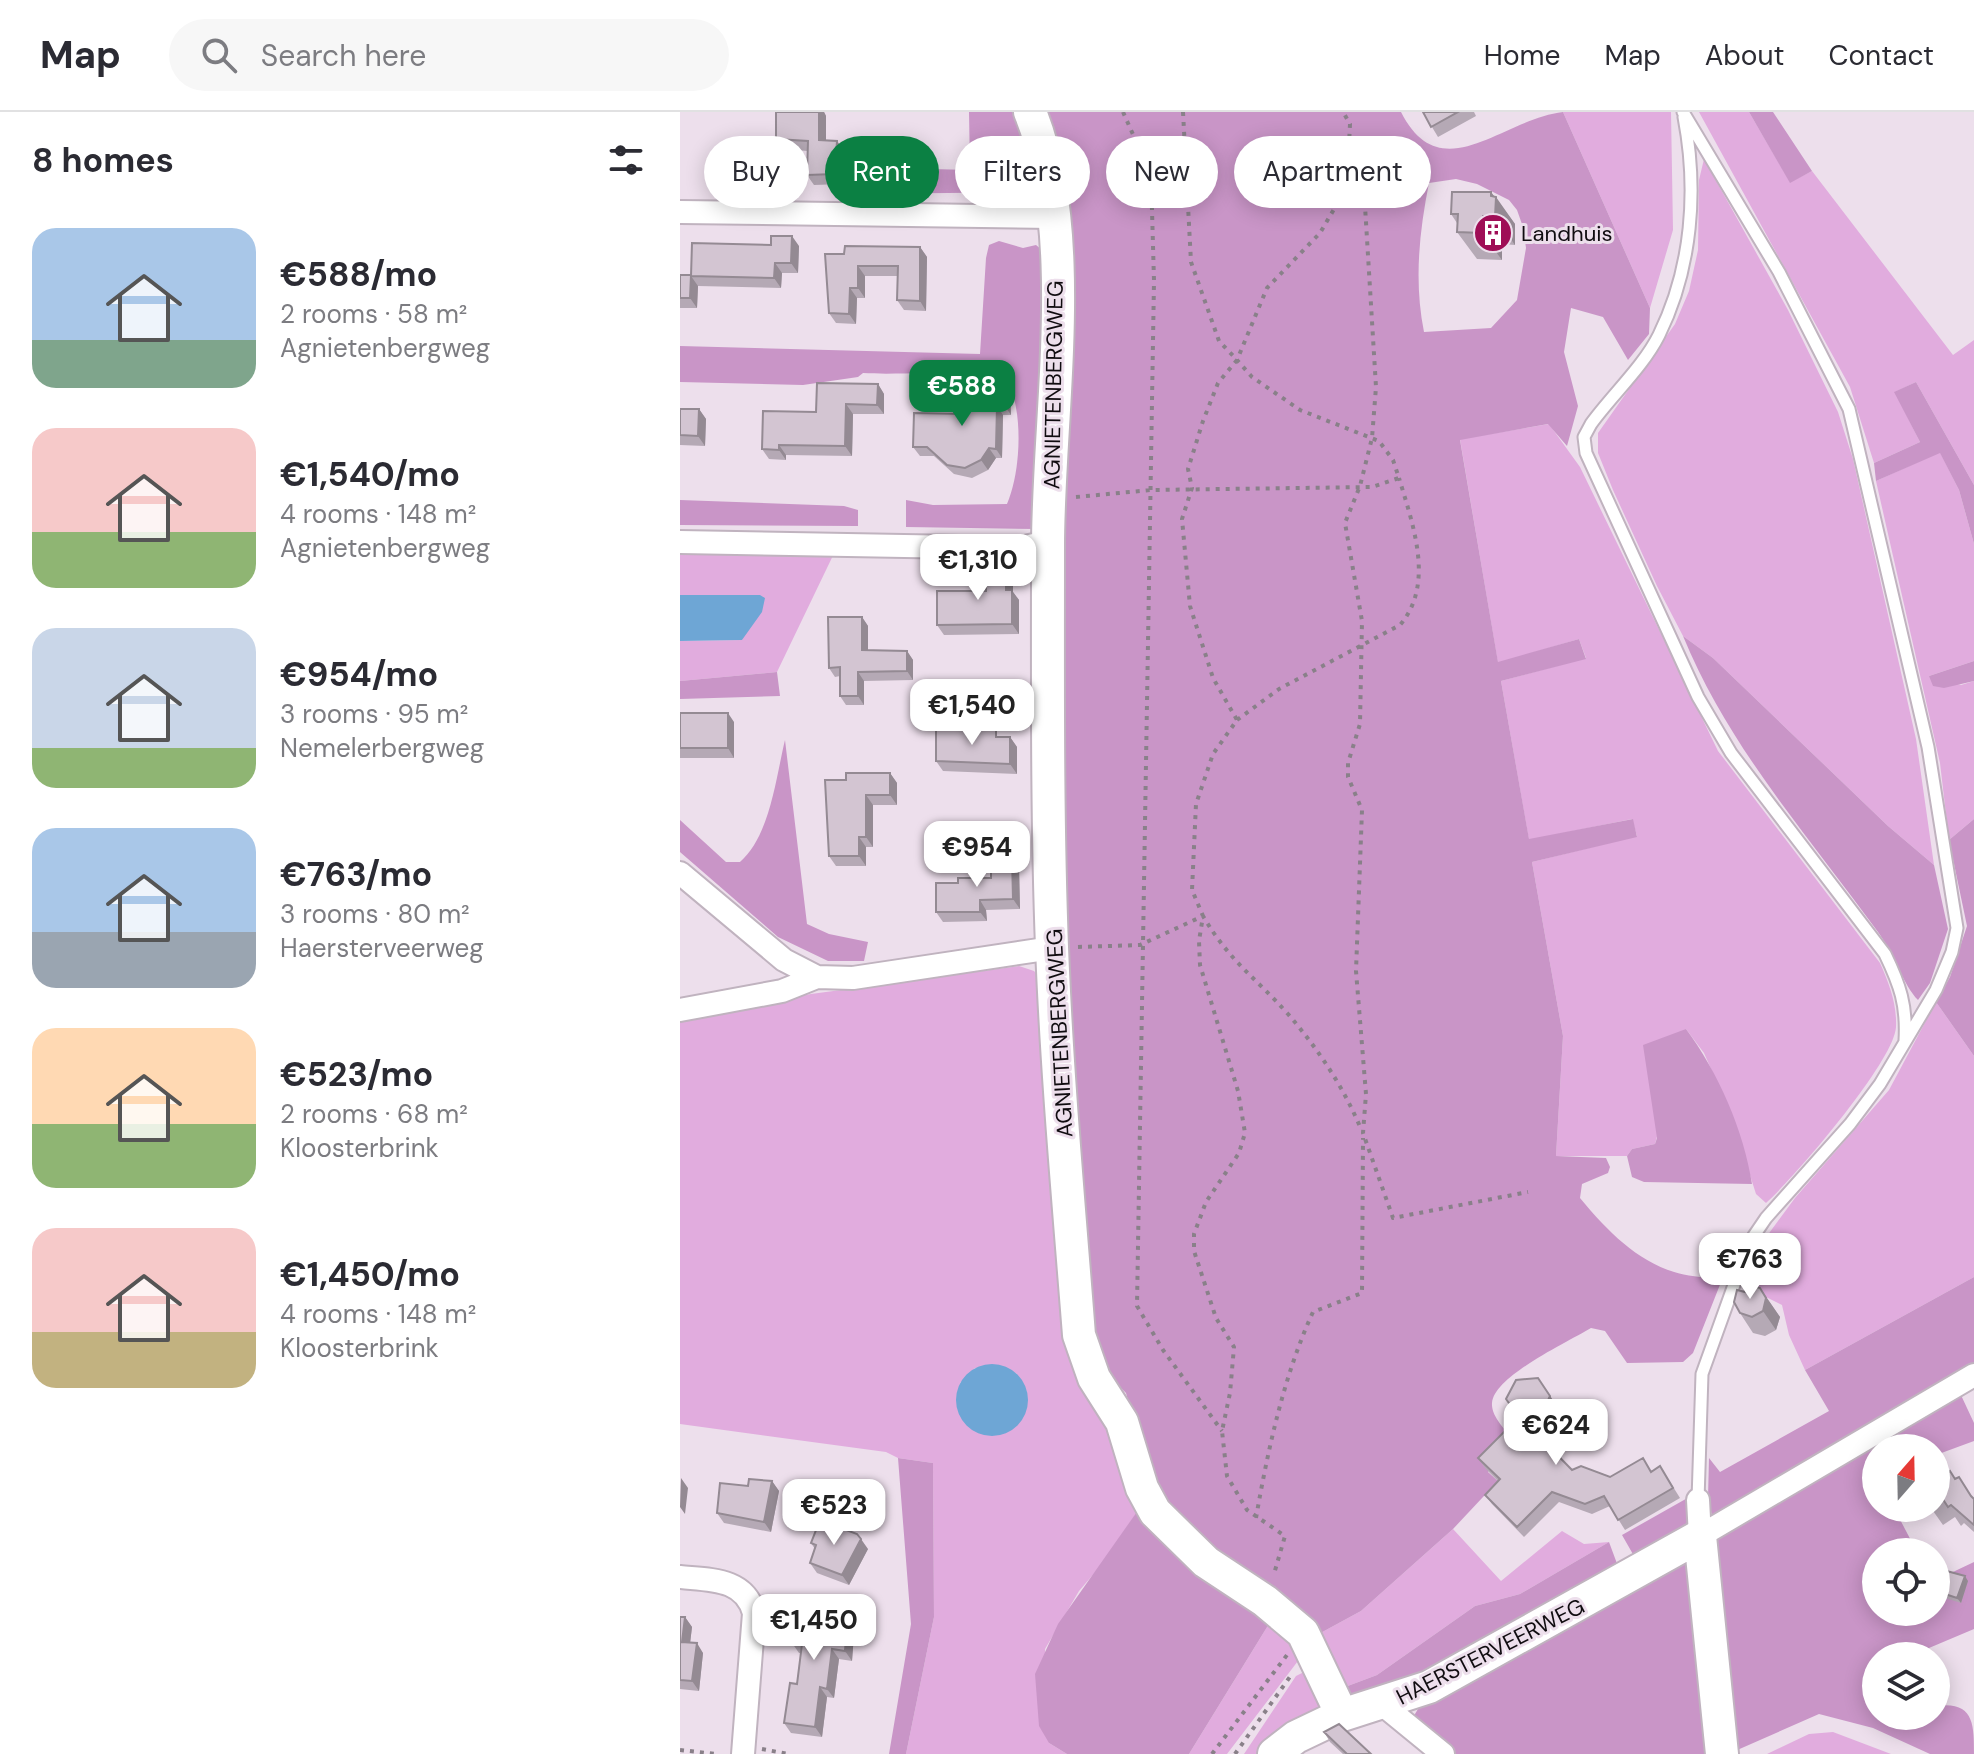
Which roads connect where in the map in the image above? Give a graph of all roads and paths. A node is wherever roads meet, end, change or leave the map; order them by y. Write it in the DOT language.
graph roads {
  1 [pos="1030,112"];
  2 [pos="1123,112"];
  3 [pos="1183,112"];
  4 [pos="1343,112"];
  5 [pos="1683,112"];
  6 [pos="1350,136"];
  7 [pos="1336,208"];
  8 [pos="1365,208"];
  9 [pos="680,212"];
  10 [pos="1054,217"];
  11 [pos="1237,360"];
  12 [pos="1372,438"];
  13 [pos="1399,478"];
  14 [pos="1360,486"];
  15 [pos="1192,488"];
  16 [pos="1151,490"];
  17 [pos="1050,499"];
  18 [pos="680,542"];
  19 [pos="1048,542"];
  20 [pos="1361,644"];
  21 [pos="1237,720"];
  22 [pos="680,873"];
  23 [pos="1203,916"];
  24 [pos="1140,945"];
  25 [pos="1052,948"];
  26 [pos="817,977"];
  27 [pos="680,1010"];
  28 [pos="1905,1040"];
  29 [pos="1363,1133"];
  30 [pos="1528,1192"];
  31 [pos="1974,1375"];
  32 [pos="1222,1431"];
  33 [pos="1698,1500"];
  34 [pos="1256,1518"];
  35 [pos="1700,1536"];
  36 [pos="680,1577"];
  37 [pos="1265,1601"];
  38 [pos="1312,1648"];
  39 [pos="1383,1705"];
  40 [pos="1342,1715"];
  41 [pos="680,1750"];
  42 [pos="716,1754"];
  43 [pos="743,1754"];
  44 [pos="1212,1754"];
  45 [pos="1235,1754"];
  46 [pos="1274,1754"];
  47 [pos="1443,1754"];
  48 [pos="1722,1754"];
  1 -- 10 [label="street, AGNIETENBERGWEG"];
  2 -- 16 [label="path"];
  3 -- 11 [label="path"];
  4 -- 6 [label="path"];
  5 -- 28 [label="lane"];
  5 -- 28 [label="lane"];
  7 -- 11 [label="path"];
  8 -- 12 [label="path"];
  9 -- 10 [label="street"];
  10 -- 17 [label="street, AGNIETENBERGWEG"];
  11 -- 12 [label="path"];
  11 -- 15 [label="path"];
  12 -- 13 [label="path"];
  12 -- 14 [label="path"];
  13 -- 14 [label="path"];
  13 -- 20 [label="path"];
  14 -- 15 [label="path"];
  14 -- 20 [label="path"];
  15 -- 16 [label="path"];
  15 -- 21 [label="path"];
  16 -- 17 [label="path"];
  16 -- 24 [label="path"];
  17 -- 19 [label="street, AGNIETENBERGWEG"];
  18 -- 19 [label="street"];
  19 -- 25 [label="street, AGNIETENBERGWEG"];
  20 -- 21 [label="path"];
  20 -- 29 [label="path"];
  21 -- 23 [label="path"];
  22 -- 26 [label="street"];
  23 -- 24 [label="path"];
  23 -- 29 [label="path"];
  23 -- 32 [label="path"];
  24 -- 25 [label="path"];
  24 -- 32 [label="path"];
  25 -- 26 [label="street"];
  25 -- 37 [label="street, AGNIETENBERGWEG"];
  26 -- 27 [label="street"];
  28 -- 33 [label="lane"];
  29 -- 30 [label="path"];
  29 -- 34 [label="path"];
  31 -- 35 [label="street, HAERSTERVEERWEG"];
  32 -- 34 [label="path"];
  33 -- 35 [label="street"];
  34 -- 37 [label="path"];
  35 -- 39 [label="street, HAERSTERVEERWEG"];
  35 -- 48 [label="street"];
  36 -- 43 [label="street"];
  37 -- 38 [label="street, AGNIETENBERGWEG"];
  38 -- 40 [label="street, AGNIETENBERGWEG"];
  38 -- 44 [label="path"];
  38 -- 45 [label="path"];
  39 -- 40 [label="street, HAERSTERVEERWEG"];
  39 -- 47 [label="street"];
  40 -- 46 [label="street, HAERSTERVEERWEG"];
  41 -- 42 [label="path"];
}
